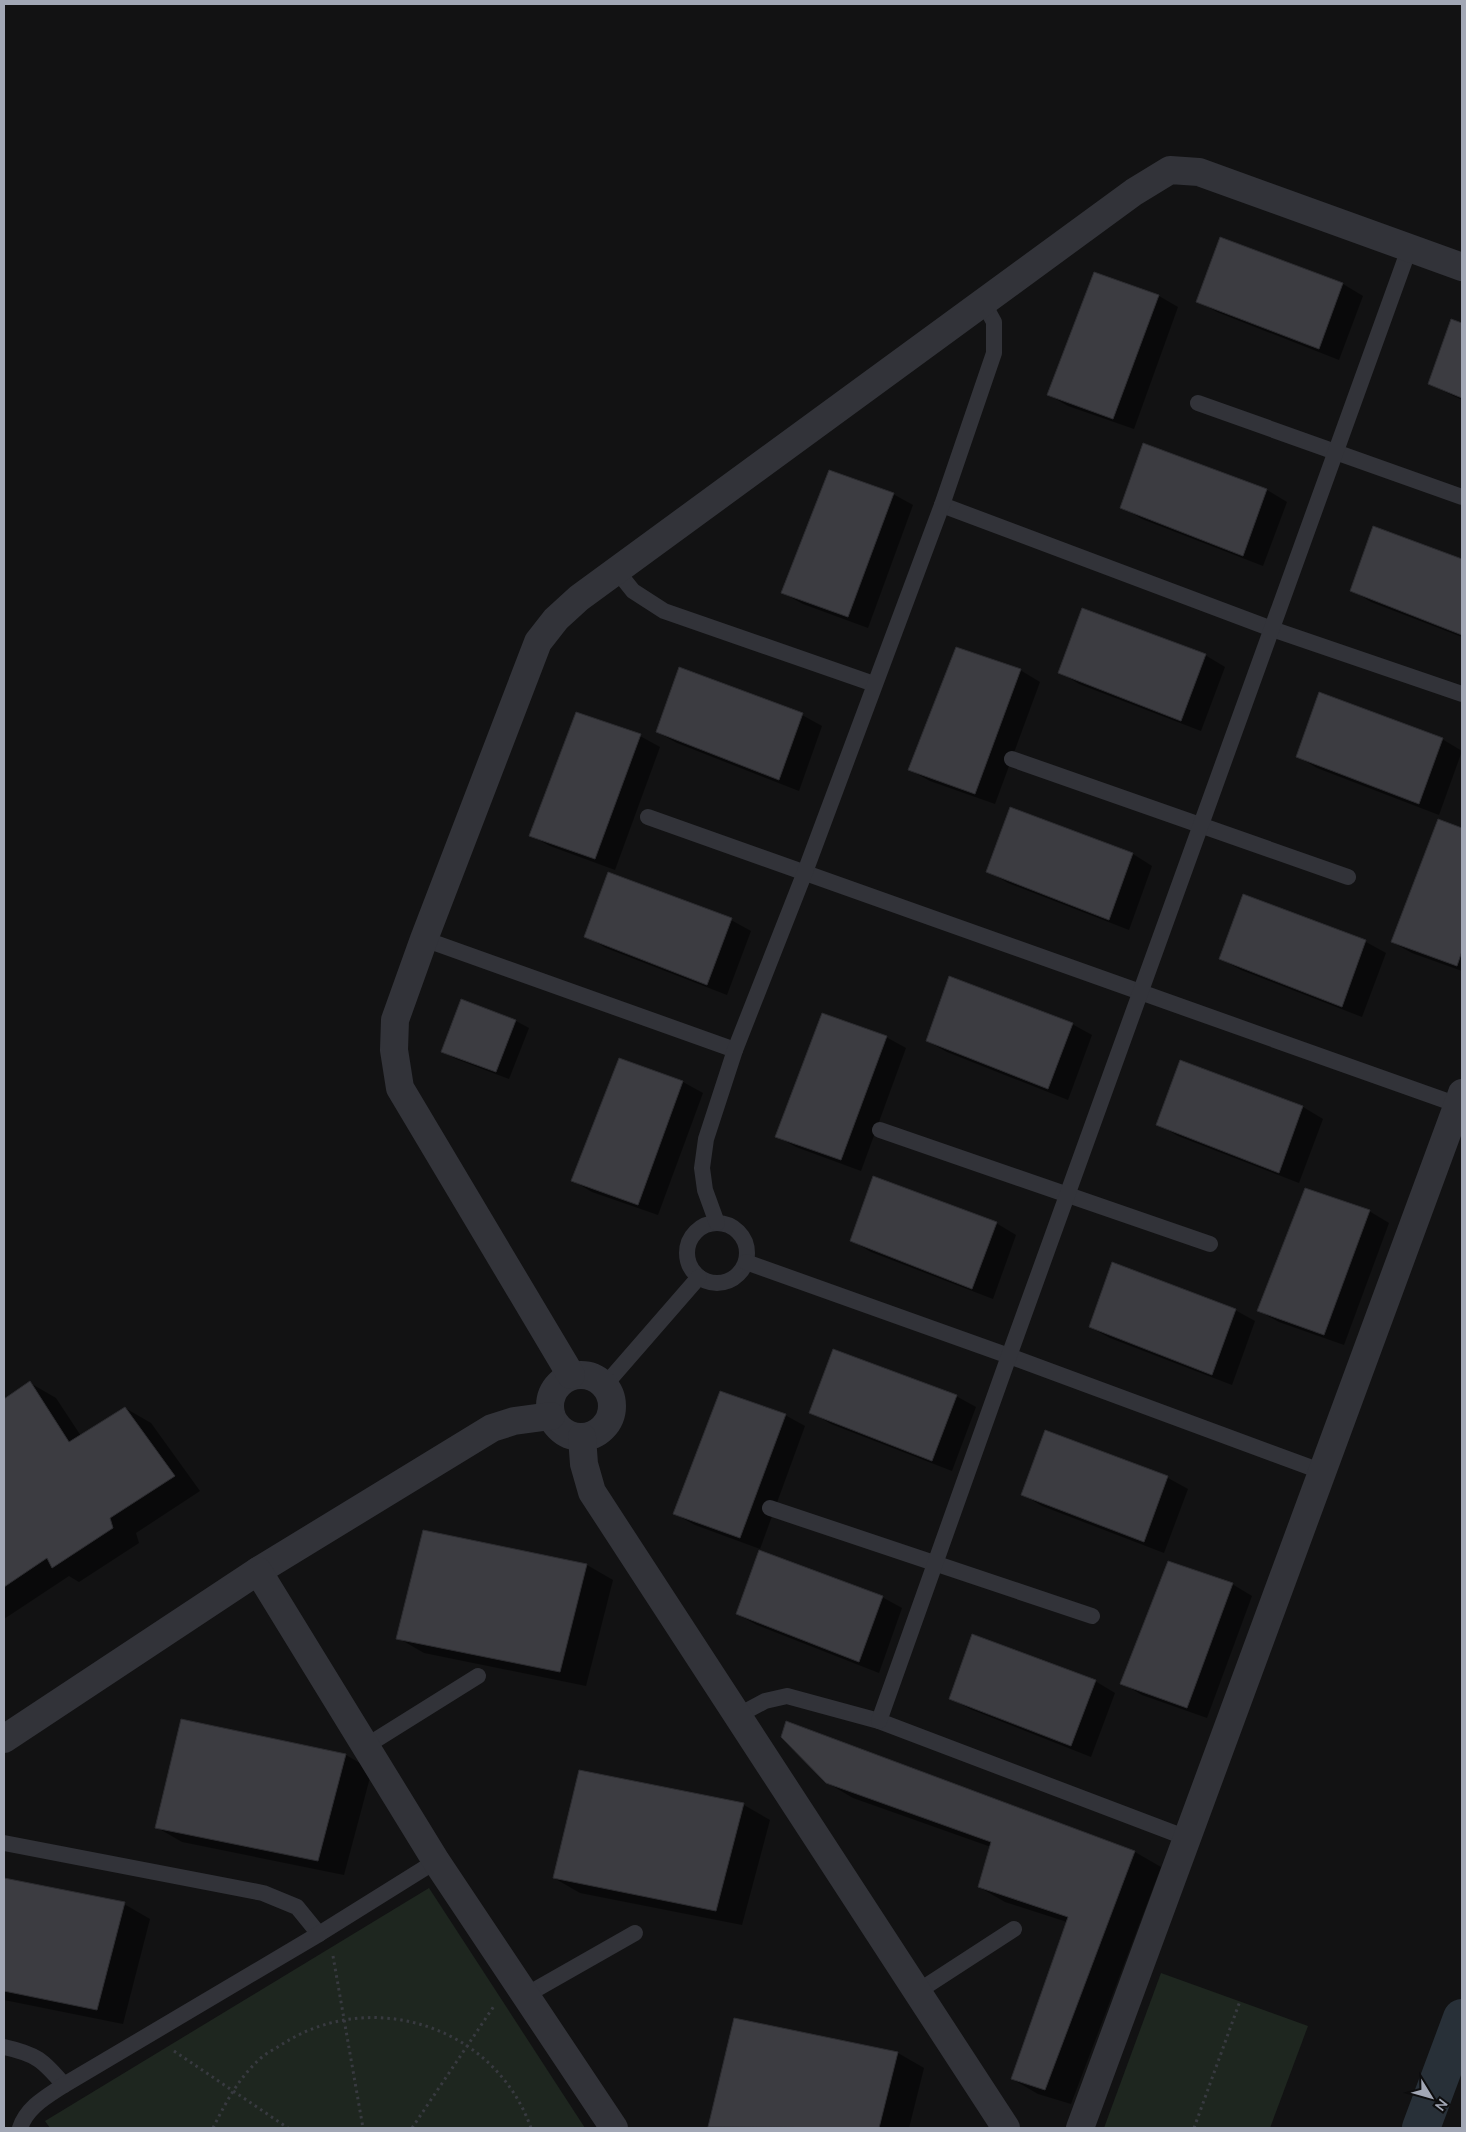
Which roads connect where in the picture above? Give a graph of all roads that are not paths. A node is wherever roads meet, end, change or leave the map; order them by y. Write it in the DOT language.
graph roads {
  1 [pos="1409,249"];
  2 [pos="1462,267"];
  3 [pos="983,302"];
  4 [pos="1198,403"];
  5 [pos="1335,453"];
  6 [pos="1462,497"];
  7 [pos="942,505"];
  8 [pos="617,571"];
  9 [pos="1272,629"];
  10 [pos="874,684"];
  11 [pos="1462,694"];
  12 [pos="1012,759"];
  13 [pos="648,817"];
  14 [pos="1201,826"];
  15 [pos="805,872"];
  16 [pos="1348,877"];
  17 [pos="424,939"];
  18 [pos="1142,991"];
  19 [pos="735,1050"];
  20 [pos="1460,1099"];
  21 [pos="880,1130"];
  22 [pos="1068,1195"];
  23 [pos="717,1223"];
  24 [pos="1210,1244"];
  25 [pos="746,1262"];
  26 [pos="699,1278"];
  27 [pos="1009,1356"];
  28 [pos="571,1376"];
  29 [pos="605,1385"];
  30 [pos="551,1416"];
  31 [pos="582,1437"];
  32 [pos="1323,1472"];
  33 [pos="770,1508"];
  34 [pos="936,1564"];
  35 [pos="258,1571"];
  36 [pos="1092,1616"];
  37 [pos="478,1676"];
  38 [pos="737,1716"];
  39 [pos="879,1721"];
  40 [pos="4,1739"];
  41 [pos="366,1746"];
  42 [pos="1187,1838"];
  43 [pos="4,1843"];
  44 [pos="436,1861"];
  45 [pos="1014,1929"];
  46 [pos="635,1933"];
  47 [pos="319,1934"];
  48 [pos="917,1992"];
  49 [pos="526,1995"];
  50 [pos="4,2048"];
  51 [pos="64,2085"];
  52 [pos="20,2128"];
  53 [pos="614,2128"];
  54 [pos="1006,2128"];
  55 [pos="1080,2128"];
  1 -- 2 [label="street"];
  1 -- 3 [label="street"];
  1 -- 5 [label="lane"];
  3 -- 7 [label="lane"];
  3 -- 8 [label="street"];
  4 -- 5 [label="lane"];
  5 -- 6 [label="lane"];
  5 -- 9 [label="lane"];
  7 -- 9 [label="lane"];
  7 -- 10 [label="lane"];
  8 -- 10 [label="lane"];
  8 -- 17 [label="street"];
  9 -- 11 [label="lane"];
  9 -- 14 [label="lane"];
  10 -- 15 [label="lane"];
  12 -- 14 [label="lane"];
  13 -- 15 [label="lane"];
  14 -- 16 [label="lane"];
  14 -- 18 [label="lane"];
  15 -- 18 [label="lane"];
  15 -- 19 [label="lane"];
  17 -- 19 [label="lane"];
  17 -- 28 [label="street"];
  18 -- 20 [label="lane"];
  18 -- 22 [label="lane"];
  19 -- 23 [label="lane"];
  20 -- 32 [label="street"];
  21 -- 22 [label="lane"];
  22 -- 24 [label="lane"];
  22 -- 27 [label="lane"];
  23 -- 25 [label="lane"];
  23 -- 26 [label="lane"];
  25 -- 26 [label="lane"];
  25 -- 27 [label="lane"];
  26 -- 29 [label="lane"];
  27 -- 32 [label="lane"];
  27 -- 34 [label="lane"];
  28 -- 29 [label="street"];
  28 -- 30 [label="street"];
  29 -- 31 [label="street"];
  30 -- 31 [label="street"];
  30 -- 35 [label="street"];
  31 -- 38 [label="street"];
  32 -- 42 [label="street"];
  33 -- 34 [label="lane"];
  34 -- 36 [label="lane"];
  34 -- 39 [label="lane"];
  35 -- 40 [label="street"];
  35 -- 41 [label="street"];
  37 -- 41 [label="lane"];
  38 -- 39 [label="lane"];
  38 -- 48 [label="street"];
  39 -- 42 [label="lane"];
  41 -- 44 [label="street"];
  42 -- 55 [label="street"];
  43 -- 47 [label="lane"];
  44 -- 47 [label="lane"];
  44 -- 49 [label="street"];
  45 -- 48 [label="lane"];
  46 -- 49 [label="lane"];
  47 -- 51 [label="lane"];
  48 -- 54 [label="street"];
  49 -- 53 [label="street"];
  50 -- 51 [label="lane"];
  51 -- 52 [label="lane"];
}
